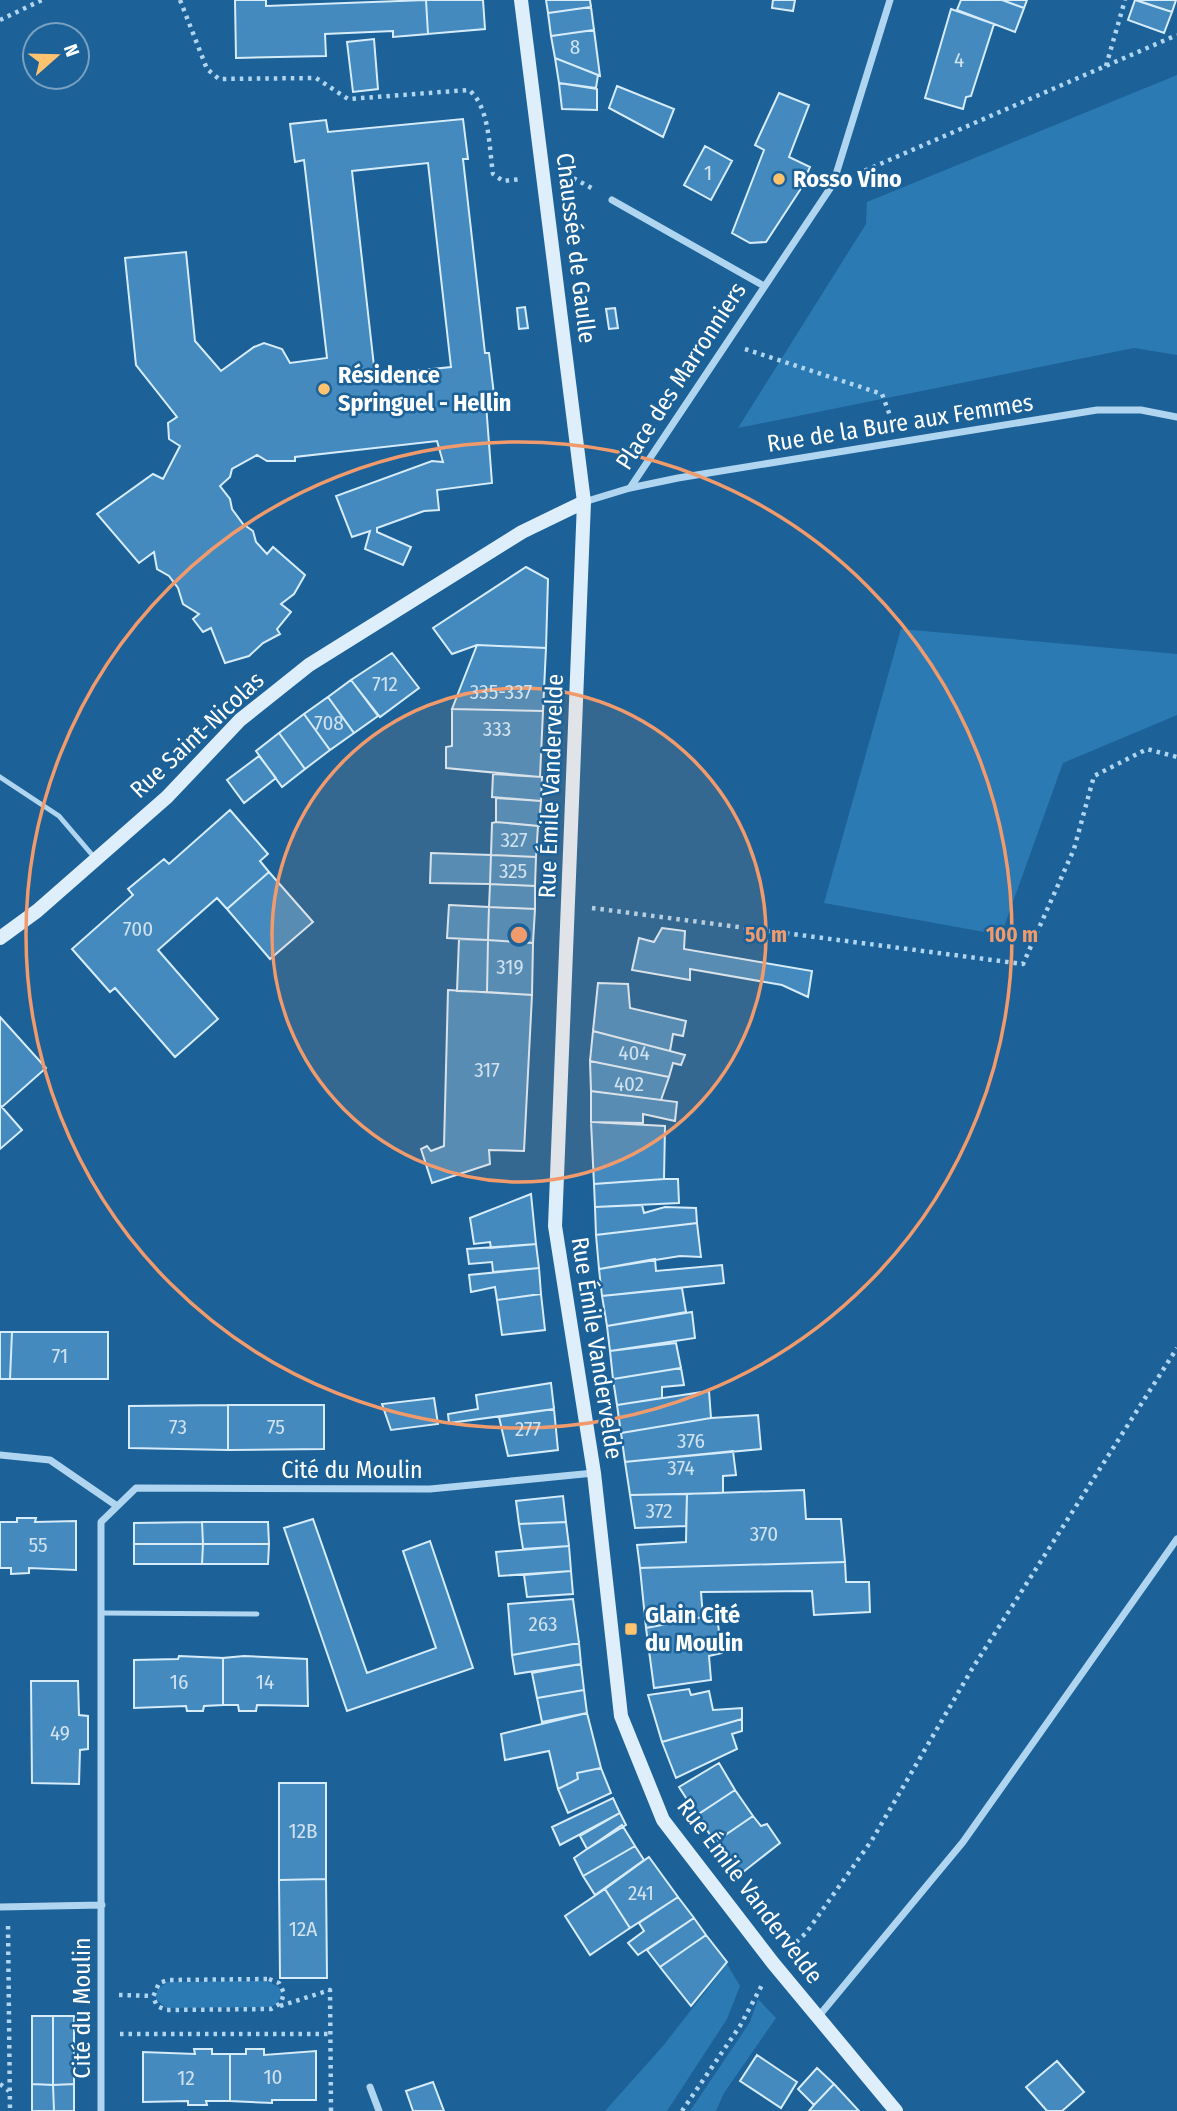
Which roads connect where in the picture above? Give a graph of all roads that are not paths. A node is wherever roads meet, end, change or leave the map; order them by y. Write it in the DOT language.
graph roads {
  1 [pos="521,0"];
  2 [pos="890,0"];
  3 [pos="612,200"];
  4 [pos="764,286"];
  5 [pos="1177,416"];
  6 [pos="630,488"];
  7 [pos="584,502"];
  8 [pos="0,777"];
  9 [pos="96,859"];
  10 [pos="0,938"];
  11 [pos="0,1455"];
  12 [pos="594,1473"];
  13 [pos="117,1506"];
  14 [pos="1177,1539"];
  15 [pos="102,1613"];
  16 [pos="257,1614"];
  17 [pos="102,1905"];
  18 [pos="4,1907"];
  19 [pos="817,2017"];
  20 [pos="370,2087"];
  21 [pos="101,2111"];
  22 [pos="379,2111"];
  23 [pos="895,2111"];
  1 -- 7 [label="main road, Chaussée de Gaulle"];
  2 -- 4 [label="street"];
  3 -- 4 [label="street, Place des Marronniers"];
  4 -- 6 [label="street, Place des Marronniers"];
  5 -- 6 [label="street, Rue de la Bure aux Femmes"];
  6 -- 7 [label="street, Place des Marronniers"];
  7 -- 9 [label="main road, Rue Saint-Nicolas"];
  7 -- 12 [label="main road, Rue Émile Vandervelde"];
  8 -- 9 [label="lane"];
  9 -- 10 [label="main road, Rue Saint-Nicolas"];
  11 -- 13 [label="street"];
  12 -- 13 [label="street, Cité du Moulin"];
  12 -- 19 [label="main road, Rue Émile Vandervelde"];
  13 -- 15 [label="street, Cité du Moulin"];
  14 -- 19 [label="street"];
  15 -- 16 [label="lane"];
  15 -- 17 [label="street, Cité du Moulin"];
  17 -- 18 [label="street, Cité du Moulin"];
  17 -- 21 [label="street, Cité du Moulin"];
  19 -- 23 [label="main road, Rue Émile Vandervelde"];
  20 -- 22 [label="street"];
}
